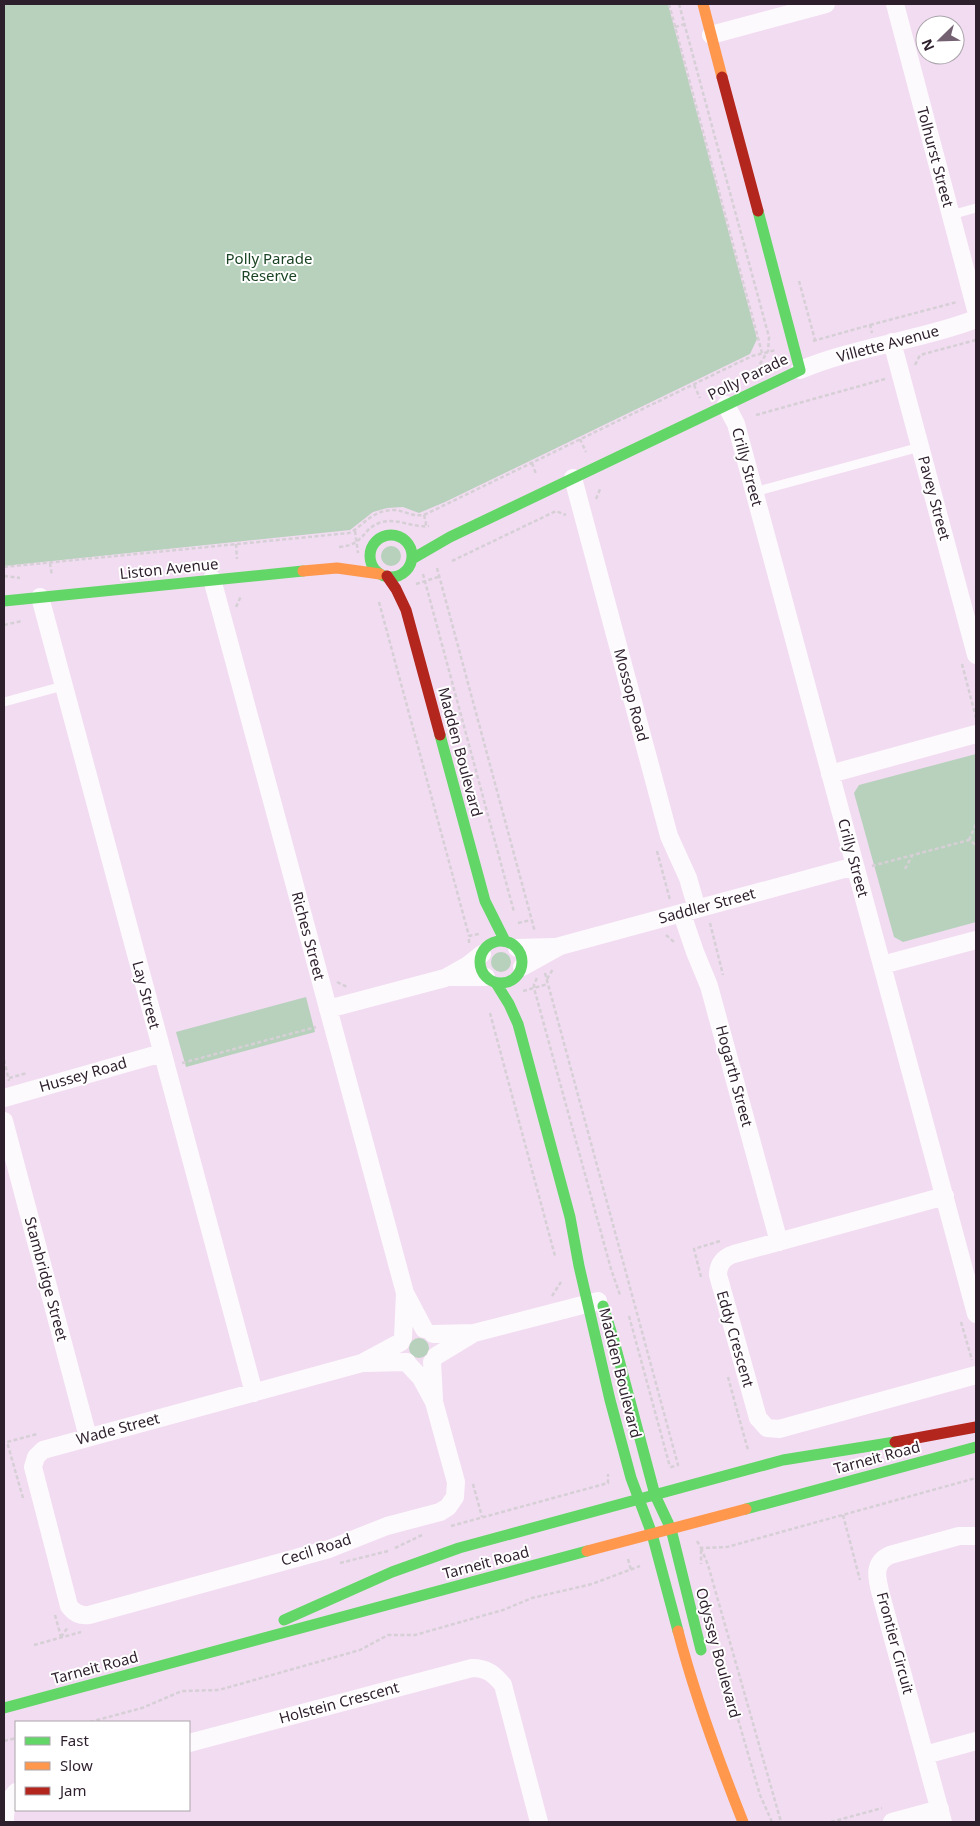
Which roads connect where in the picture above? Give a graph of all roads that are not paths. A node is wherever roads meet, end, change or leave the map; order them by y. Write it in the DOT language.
graph roads {
  1 [pos="702,4"];
  2 [pos="826,4"];
  3 [pos="895,4"];
  4 [pos="711,35"];
  5 [pos="976,208"];
  6 [pos="951,215"];
  7 [pos="976,310"];
  8 [pos="976,319"];
  9 [pos="892,342"];
  10 [pos="800,370"];
  11 [pos="726,404"];
  12 [pos="920,447"];
  13 [pos="574,478"];
  14 [pos="754,492"];
  15 [pos="400,537"];
  16 [pos="450,537"];
  17 [pos="371,549"];
  18 [pos="412,559"];
  19 [pos="337,568"];
  20 [pos="406,571"];
  21 [pos="384,575"];
  22 [pos="212,579"];
  23 [pos="40,597"];
  24 [pos="4,601"];
  25 [pos="406,610"];
  26 [pos="976,655"];
  27 [pos="63,686"];
  28 [pos="4,702"];
  29 [pos="976,734"];
  30 [pos="830,774"];
  31 [pos="864,866"];
  32 [pos="485,901"];
  33 [pos="689,911"];
  34 [pos="976,940"];
  35 [pos="511,945"];
  36 [pos="560,946"];
  37 [pos="484,951"];
  38 [pos="882,965"];
  39 [pos="519,973"];
  40 [pos="445,978"];
  41 [pos="491,980"];
  42 [pos="328,1010"];
  43 [pos="518,1024"];
  44 [pos="171,1054"];
  45 [pos="4,1098"];
  46 [pos="4,1121"];
  47 [pos="945,1196"];
  48 [pos="570,1217"];
  49 [pos="779,1242"];
  50 [pos="971,1273"];
  51 [pos="404,1293"];
  52 [pos="595,1294"];
  53 [pos="969,1318"];
  54 [pos="428,1332"];
  55 [pos="474,1333"];
  56 [pos="402,1340"];
  57 [pos="434,1359"];
  58 [pos="362,1363"];
  59 [pos="408,1363"];
  60 [pos="974,1368"];
  61 [pos="254,1393"];
  62 [pos="434,1402"];
  63 [pos="976,1427"];
  64 [pos="88,1437"];
  65 [pos="976,1447"];
  66 [pos="655,1494"];
  67 [pos="638,1499"];
  68 [pos="671,1528"];
  69 [pos="652,1534"];
  70 [pos="976,1536"];
  71 [pos="77,1614"];
  72 [pos="702,1658"];
  73 [pos="75,1688"];
  74 [pos="4,1708"];
  75 [pos="976,1741"];
  76 [pos="190,1743"];
  77 [pos="925,1755"];
  78 [pos="730,1756"];
  79 [pos="15,1793"];
  80 [pos="888,1815"];
  81 [pos="941,1816"];
  82 [pos="6,1822"];
  83 [pos="539,1822"];
  84 [pos="744,1822"];
  1 -- 4 [label="street, Polly Parade"];
  2 -- 4 [label="street"];
  3 -- 6 [label="street, Tolhurst Street"];
  4 -- 10 [label="street, Polly Parade"];
  5 -- 6 [label="lane"];
  6 -- 7 [label="street, Tolhurst Street"];
  8 -- 9 [label="street, Villette Avenue"];
  9 -- 10 [label="street, Villette Avenue"];
  9 -- 12 [label="street, Pavey Street"];
  10 -- 11 [label="street, Polly Parade"];
  11 -- 13 [label="street, Polly Parade"];
  11 -- 14 [label="street, Crilly Street"];
  12 -- 14 [label="lane"];
  12 -- 26 [label="street, Pavey Street"];
  13 -- 16 [label="street, Polly Parade"];
  13 -- 33 [label="street, Mossop Road"];
  14 -- 30 [label="street, Crilly Street"];
  15 -- 16 [label="street, Polly Parade"];
  15 -- 17 [label="street"];
  15 -- 18 [label="street"];
  16 -- 18 [label="street, Polly Parade"];
  17 -- 19 [label="street, Liston Avenue"];
  17 -- 21 [label="street"];
  18 -- 20 [label="street"];
  19 -- 21 [label="street, Liston Avenue"];
  19 -- 22 [label="street, Liston Avenue"];
  20 -- 21 [label="street"];
  20 -- 25 [label="street, Madden Boulevard"];
  21 -- 25 [label="street, Madden Boulevard"];
  22 -- 23 [label="street, Liston Avenue"];
  22 -- 42 [label="street, Riches Street"];
  23 -- 24 [label="street, Liston Avenue"];
  23 -- 27 [label="street, Lay Street"];
  25 -- 32 [label="street, Madden Boulevard"];
  27 -- 28 [label="lane"];
  27 -- 44 [label="street, Lay Street"];
  29 -- 30 [label="street"];
  30 -- 31 [label="street, Crilly Street"];
  31 -- 33 [label="street, Saddler Street"];
  31 -- 38 [label="street, Crilly Street"];
  32 -- 35 [label="street, Madden Boulevard"];
  32 -- 37 [label="street, Madden Boulevard"];
  33 -- 36 [label="street, Saddler Street"];
  33 -- 49 [label="street, Hogarth Street"];
  34 -- 38 [label="street"];
  35 -- 36 [label="street, Saddler Street"];
  35 -- 37 [label="street"];
  35 -- 39 [label="street"];
  36 -- 39 [label="street, Saddler Street"];
  37 -- 40 [label="street"];
  37 -- 41 [label="street"];
  38 -- 47 [label="street, Crilly Street"];
  39 -- 41 [label="street"];
  39 -- 43 [label="street, Madden Boulevard"];
  40 -- 41 [label="street"];
  40 -- 42 [label="street"];
  41 -- 43 [label="street, Madden Boulevard"];
  42 -- 51 [label="street, Riches Street"];
  43 -- 48 [label="street, Madden Boulevard"];
  44 -- 45 [label="street, Hussey Road"];
  44 -- 61 [label="street, Lay Street"];
  46 -- 64 [label="street, Stambridge Street"];
  47 -- 49 [label="street, Eddy Crescent"];
  47 -- 50 [label="street, Crilly Street"];
  48 -- 52 [label="street, Madden Boulevard"];
  48 -- 52 [label="street, Madden Boulevard"];
  49 -- 60 [label="street, Eddy Crescent"];
  50 -- 53 [label="street, Crilly Street"];
  51 -- 54 [label="street, Riches Street"];
  51 -- 56 [label="street, Riches Street"];
  52 -- 55 [label="street"];
  52 -- 66 [label="street, Madden Boulevard"];
  52 -- 67 [label="street, Madden Boulevard"];
  54 -- 55 [label="street"];
  54 -- 56 [label="street"];
  54 -- 57 [label="street"];
  55 -- 57 [label="street"];
  56 -- 58 [label="street, Wade Street"];
  56 -- 59 [label="street"];
  57 -- 59 [label="street"];
  57 -- 62 [label="street, Cecil Road"];
  58 -- 59 [label="street, Wade Street"];
  58 -- 61 [label="street, Wade Street"];
  59 -- 62 [label="street, Cecil Road"];
  61 -- 64 [label="street, Wade Street"];
  62 -- 71 [label="street, Cecil Road"];
  63 -- 66 [label="street"];
  64 -- 71 [label="street, Wade Street"];
  65 -- 68 [label="street, Tarneit Road"];
  66 -- 67 [label="street"];
  66 -- 68 [label="street, Odyssey Boulevard"];
  67 -- 69 [label="street, Madden Boulevard"];
  67 -- 73 [label="street"];
  68 -- 69 [label="street, Tarneit Road"];
  68 -- 72 [label="street, Odyssey Boulevard"];
  69 -- 73 [label="street, Tarneit Road"];
  69 -- 84 [label="street, Odyssey Boulevard"];
  70 -- 77 [label="street, Frontier Circuit"];
  73 -- 74 [label="street, Tarneit Road"];
  75 -- 77 [label="street"];
  76 -- 83 [label="street, Holstein Crescent"];
  77 -- 81 [label="street, Frontier Circuit"];
  78 -- 84 [label="street, Odyssey Boulevard"];
  79 -- 82 [label="street"];
  80 -- 81 [label="street"];
}
